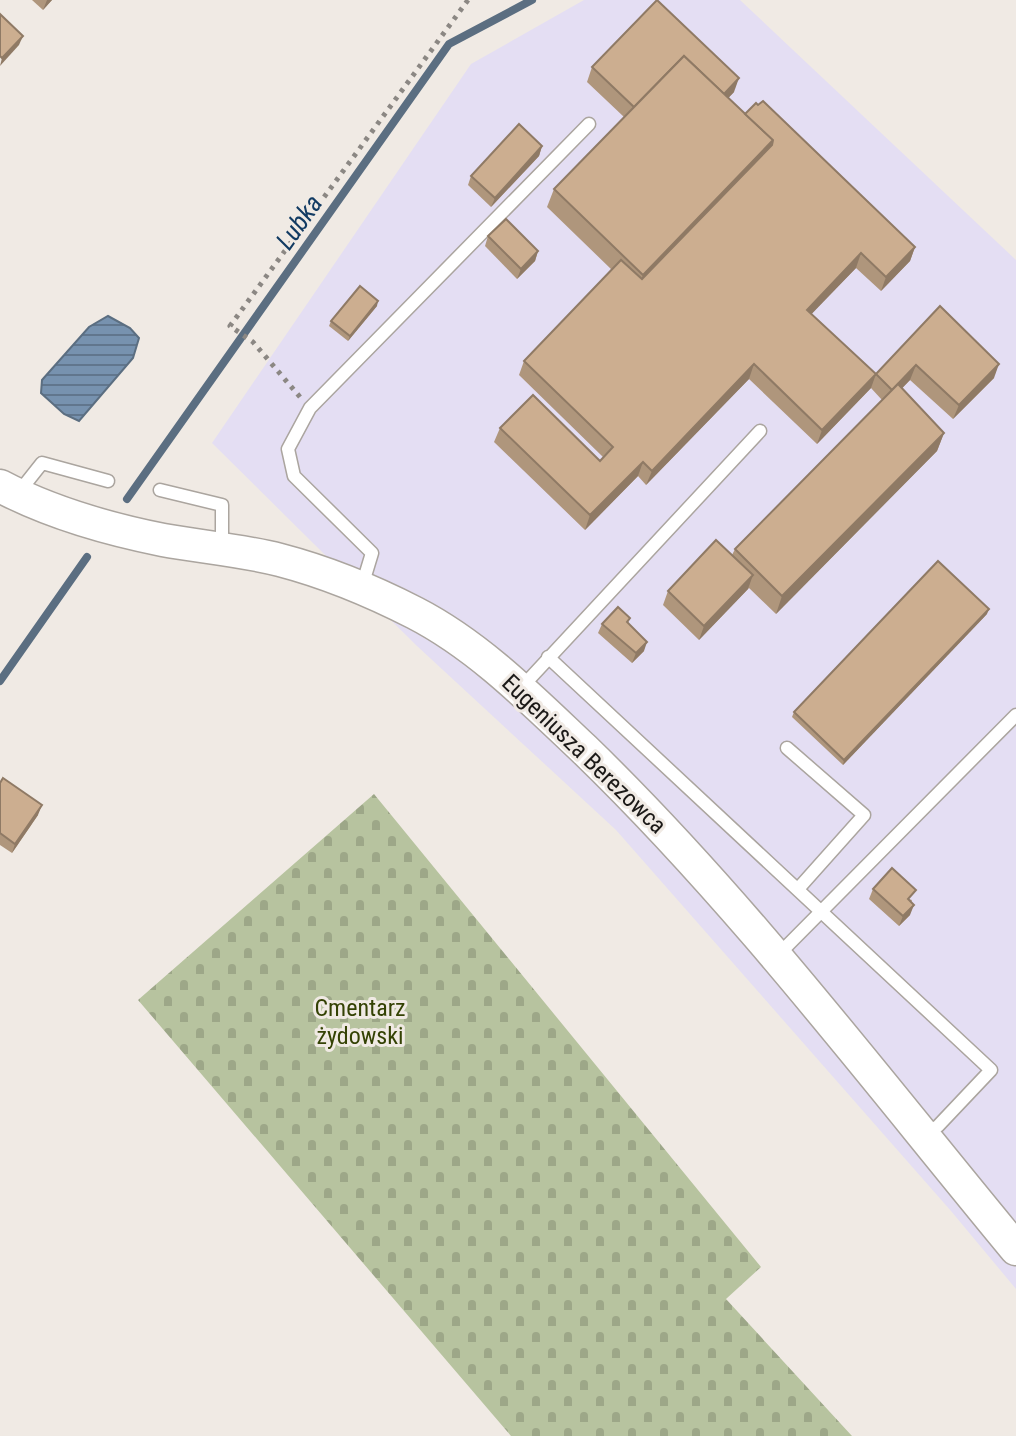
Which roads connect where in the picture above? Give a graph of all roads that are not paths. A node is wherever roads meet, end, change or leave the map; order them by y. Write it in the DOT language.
graph roads {
  1 [pos="589,124"];
  2 [pos="760,431"];
  3 [pos="108,481"];
  4 [pos="9,490"];
  5 [pos="160,490"];
  6 [pos="222,548"];
  7 [pos="362,587"];
  8 [pos="548,657"];
  9 [pos="521,688"];
  10 [pos="1016,715"];
  11 [pos="787,748"];
  12 [pos="798,889"];
  13 [pos="820,912"];
  14 [pos="776,957"];
  15 [pos="922,1136"];
  16 [pos="1016,1249"];
  1 -- 7 [label="lane"];
  2 -- 8 [label="lane"];
  3 -- 4 [label="lane"];
  4 -- 6 [label="street, Eugeniusza Berezowca"];
  5 -- 6 [label="lane"];
  6 -- 7 [label="street, Eugeniusza Berezowca"];
  7 -- 9 [label="street, Eugeniusza Berezowca"];
  8 -- 9 [label="lane"];
  8 -- 12 [label="lane"];
  9 -- 14 [label="street, Eugeniusza Berezowca"];
  10 -- 13 [label="lane"];
  11 -- 12 [label="lane"];
  12 -- 13 [label="lane"];
  13 -- 14 [label="lane"];
  13 -- 15 [label="lane"];
  14 -- 15 [label="street, Eugeniusza Berezowca"];
  15 -- 16 [label="street, Eugeniusza Berezowca"];
}
